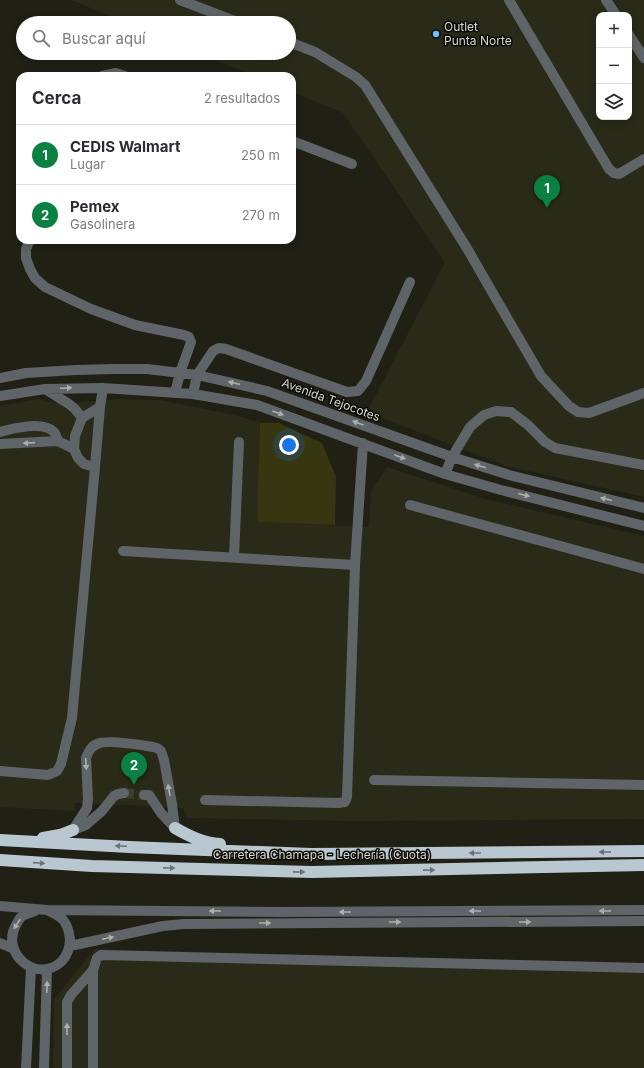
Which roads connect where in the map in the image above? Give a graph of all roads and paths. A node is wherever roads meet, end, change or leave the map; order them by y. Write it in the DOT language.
graph roads {
  1 [pos="180,0"];
  2 [pos="508,0"];
  3 [pos="606,0"];
  4 [pos="614,12"];
  5 [pos="222,16"];
  6 [pos="632,40"];
  7 [pos="296,45"];
  8 [pos="644,58"];
  9 [pos="296,143"];
  10 [pos="644,159"];
  11 [pos="352,164"];
  12 [pos="28,244"];
  13 [pos="410,282"];
  14 [pos="180,373"];
  15 [pos="197,375"];
  16 [pos="0,378"];
  17 [pos="45,388"];
  18 [pos="103,388"];
  19 [pos="175,393"];
  20 [pos="644,393"];
  21 [pos="193,394"];
  22 [pos="0,396"];
  23 [pos="100,407"];
  24 [pos="82,418"];
  25 [pos="0,432"];
  26 [pos="58,441"];
  27 [pos="239,442"];
  28 [pos="362,443"];
  29 [pos="0,444"];
  30 [pos="74,449"];
  31 [pos="452,457"];
  32 [pos="644,465"];
  33 [pos="96,468"];
  34 [pos="445,474"];
  35 [pos="410,505"];
  36 [pos="644,508"];
  37 [pos="644,526"];
  38 [pos="123,551"];
  39 [pos="234,558"];
  40 [pos="355,564"];
  41 [pos="644,569"];
  42 [pos="0,772"];
  43 [pos="374,780"];
  44 [pos="644,786"];
  45 [pos="124,792"];
  46 [pos="144,795"];
  47 [pos="205,800"];
  48 [pos="174,828"];
  49 [pos="73,830"];
  50 [pos="4,840"];
  51 [pos="644,851"];
  52 [pos="311,854"];
  53 [pos="0,860"];
  54 [pos="644,865"];
  55 [pos="0,906"];
  56 [pos="36,910"];
  57 [pos="47,910"];
  58 [pos="644,910"];
  59 [pos="644,921"];
  60 [pos="0,943"];
  61 [pos="70,946"];
  62 [pos="12,948"];
  63 [pos="31,968"];
  64 [pos="644,968"];
  65 [pos="47,969"];
  66 [pos="93,970"];
  67 [pos="26,1068"];
  68 [pos="44,1068"];
  69 [pos="67,1068"];
  70 [pos="93,1068"];
  1 -- 5 [label="street"];
  2 -- 10 [label="street"];
  3 -- 4 [label="street"];
  6 -- 8 [label="street"];
  7 -- 20 [label="street"];
  9 -- 11 [label="street"];
  12 -- 14 [label="street"];
  13 -- 15 [label="street"];
  14 -- 15 [label="street, Avenida Tejocotes"];
  14 -- 16 [label="street, Avenida Tejocotes"];
  14 -- 19 [label="street"];
  15 -- 21 [label="street"];
  31 -- 15 [label="street, Avenida Tejocotes, one-way"];
  17 -- 18 [label="street, one-way"];
  17 -- 22 [label="street"];
  17 -- 24 [label="street"];
  18 -- 19 [label="street"];
  18 -- 23 [label="street"];
  19 -- 21 [label="street"];
  21 -- 28 [label="street, one-way"];
  23 -- 24 [label="street"];
  23 -- 33 [label="street"];
  24 -- 30 [label="street"];
  25 -- 26 [label="street"];
  26 -- 29 [label="street, one-way"];
  26 -- 30 [label="street"];
  27 -- 39 [label="street"];
  28 -- 34 [label="street, one-way"];
  28 -- 40 [label="street"];
  30 -- 33 [label="street"];
  31 -- 32 [label="street"];
  31 -- 34 [label="street"];
  36 -- 31 [label="street, Avenida Tejocotes, one-way"];
  33 -- 42 [label="street"];
  34 -- 37 [label="street, one-way"];
  35 -- 41 [label="street"];
  38 -- 39 [label="street"];
  39 -- 40 [label="street"];
  40 -- 47 [label="street"];
  43 -- 44 [label="street"];
  45 -- 49 [label="street"];
  46 -- 48 [label="street"];
  48 -- 49 [label="street, one-way"];
  48 -- 52 [label="highway"];
  49 -- 50 [label="highway"];
  52 -- 50 [label="highway, Carretera Chamapa - Lechería (Cuota), one-way"];
  51 -- 52 [label="highway, Carretera Chamapa - Lechería (Cuota), one-way"];
  53 -- 54 [label="highway, Carretera Chamapa - Lechería (Cuota), one-way"];
  55 -- 56 [label="street"];
  56 -- 57 [label="street"];
  56 -- 62 [label="street, one-way"];
  58 -- 57 [label="street, one-way"];
  57 -- 61 [label="street"];
  61 -- 59 [label="street, one-way"];
  60 -- 62 [label="street"];
  61 -- 65 [label="street"];
  62 -- 63 [label="street"];
  63 -- 65 [label="street"];
  63 -- 67 [label="street"];
  64 -- 66 [label="street"];
  68 -- 65 [label="street, one-way"];
  69 -- 66 [label="street, one-way"];
  66 -- 70 [label="street"];
}
